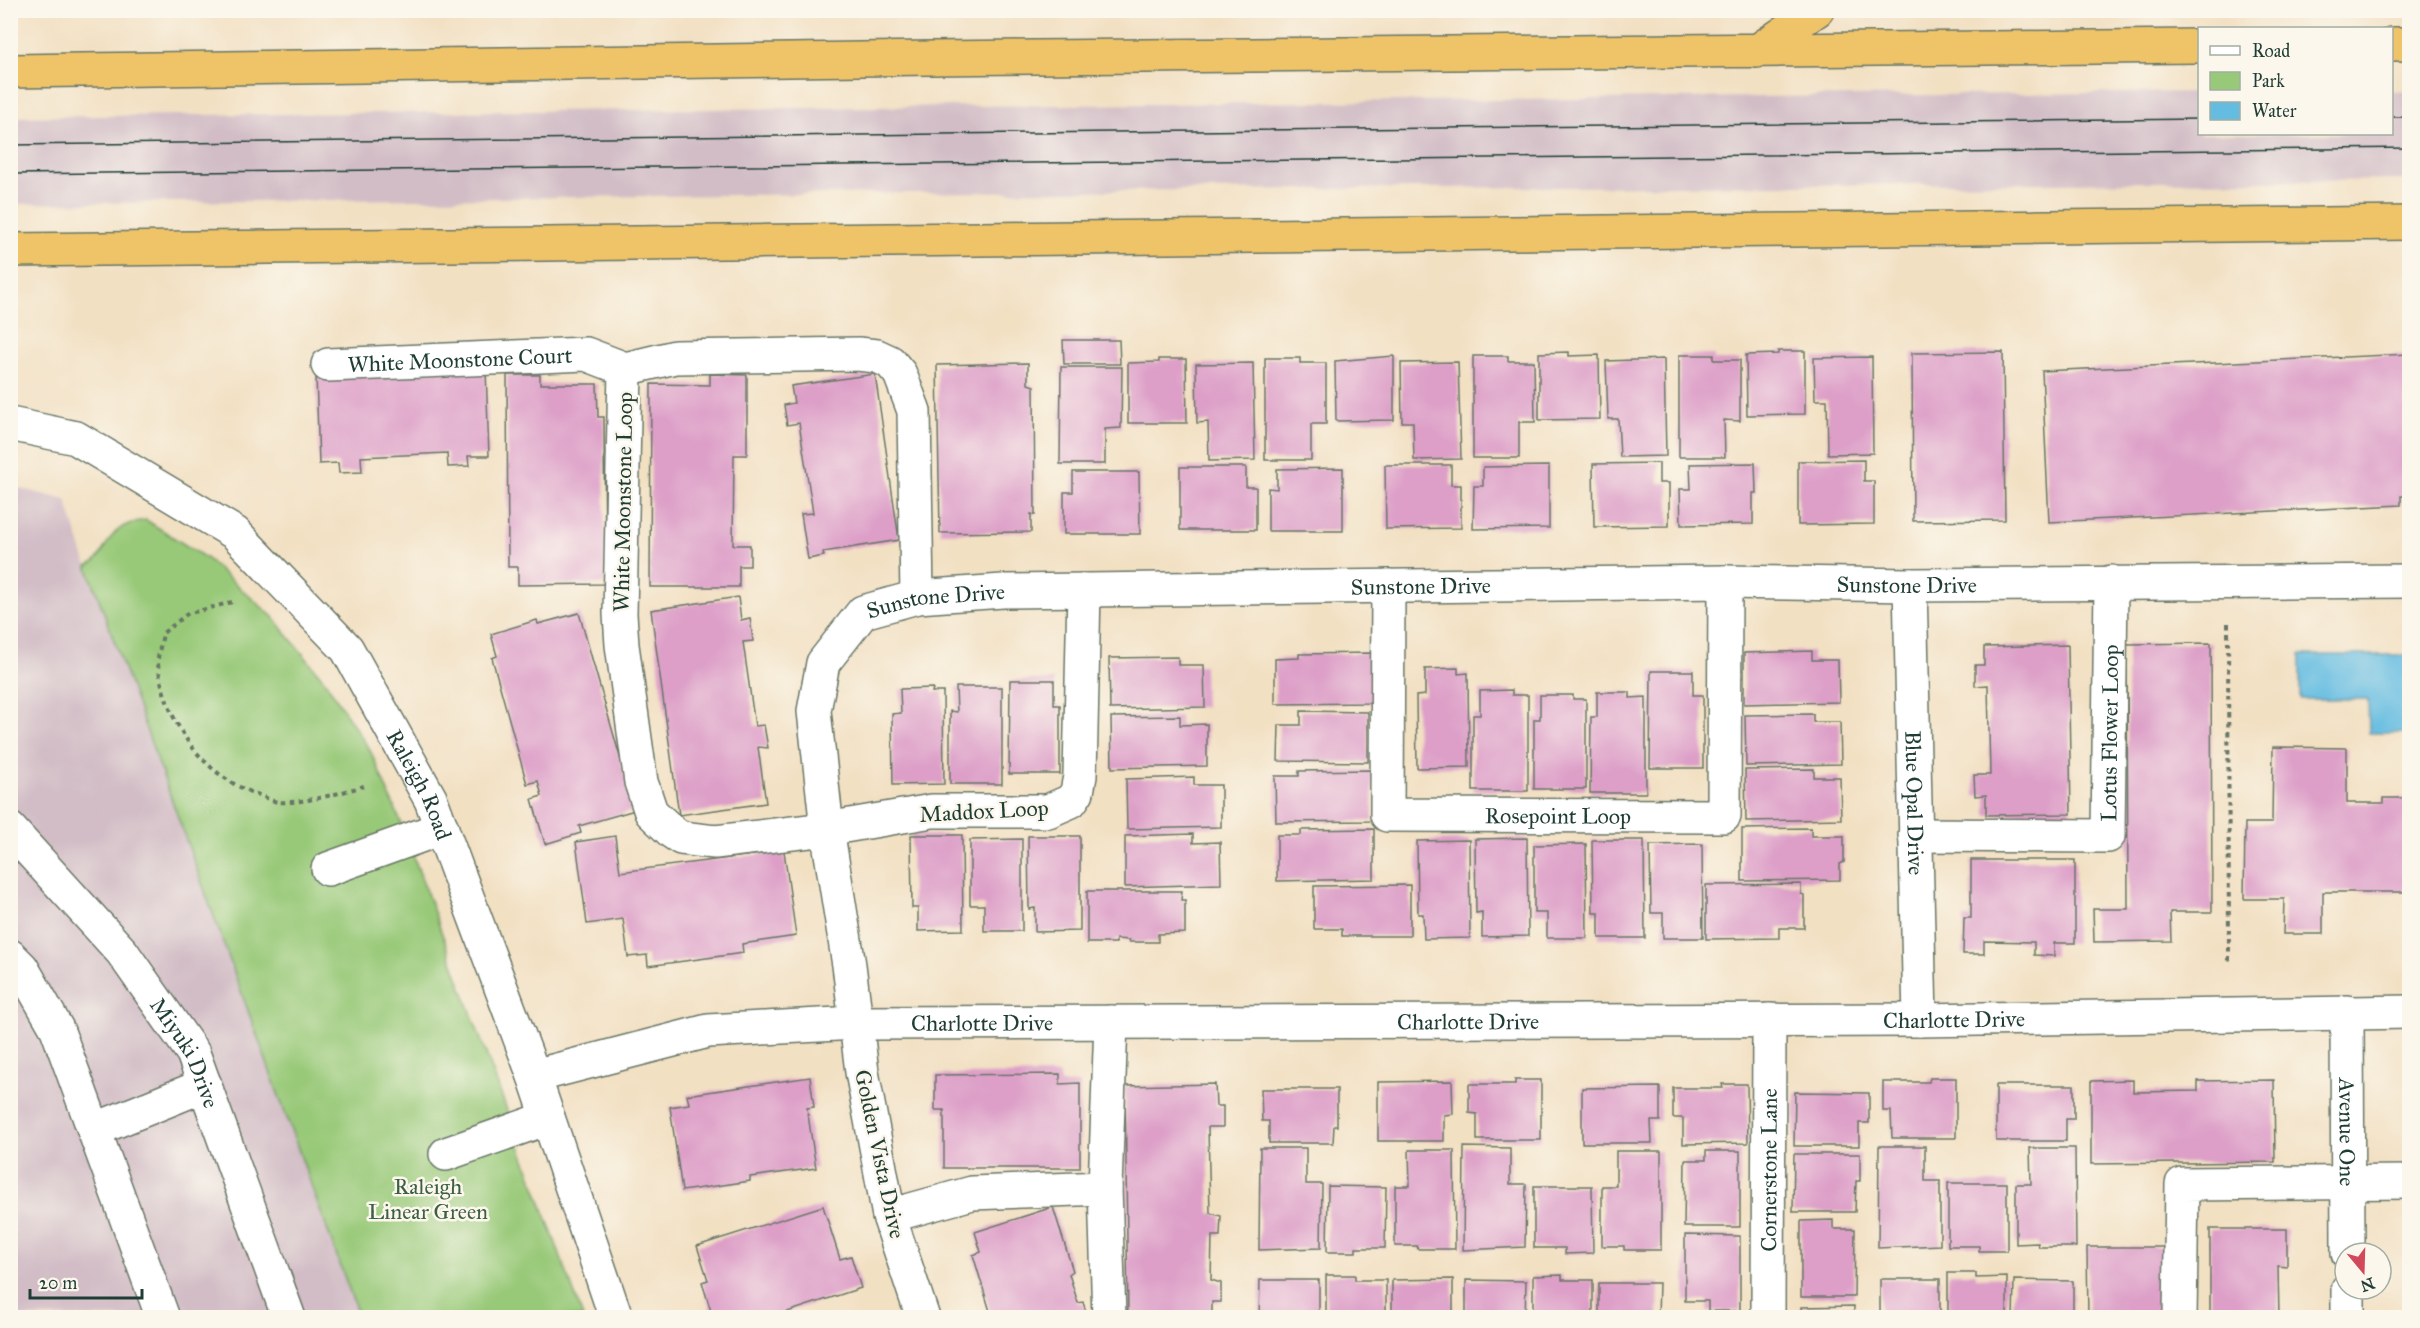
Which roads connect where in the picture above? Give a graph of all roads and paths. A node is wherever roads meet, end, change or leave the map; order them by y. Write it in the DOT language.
graph roads {
  1 [pos="1817,10"];
  2 [pos="2393,44"];
  3 [pos="2409,44"];
  4 [pos="2198,46"];
  5 [pos="1757,51"];
  6 [pos="10,71"];
  7 [pos="2409,223"];
  8 [pos="10,250"];
  9 [pos="328,365"];
  10 [pos="625,369"];
  11 [pos="10,424"];
  12 [pos="2409,581"];
  13 [pos="1725,582"];
  14 [pos="2110,582"];
  15 [pos="1910,585"];
  16 [pos="1388,586"];
  17 [pos="1084,590"];
  18 [pos="917,597"];
  19 [pos="232,602"];
  20 [pos="2228,623"];
  21 [pos="364,786"];
  22 [pos="442,828"];
  23 [pos="10,829"];
  24 [pos="827,829"];
  25 [pos="1915,835"];
  26 [pos="328,869"];
  27 [pos="10,956"];
  28 [pos="2229,964"];
  29 [pos="2347,1012"];
  30 [pos="2409,1012"];
  31 [pos="1768,1020"];
  32 [pos="1920,1020"];
  33 [pos="1111,1022"];
  34 [pos="855,1023"];
  35 [pos="534,1076"];
  36 [pos="205,1085"];
  37 [pos="548,1118"];
  38 [pos="94,1131"];
  39 [pos="446,1154"];
  40 [pos="2347,1181"];
  41 [pos="2409,1182"];
  42 [pos="1105,1188"];
  43 [pos="889,1216"];
  44 [pos="2348,1241"];
  45 [pos="2348,1301"];
  46 [pos="163,1317"];
  47 [pos="290,1317"];
  48 [pos="616,1317"];
  49 [pos="923,1317"];
  50 [pos="1109,1317"];
  51 [pos="1768,1317"];
  52 [pos="2180,1317"];
  53 [pos="2348,1317"];
  1 -- 5 [label="highway"];
  2 -- 3 [label="highway"];
  4 -- 5 [label="highway"];
  5 -- 6 [label="highway"];
  7 -- 8 [label="highway"];
  9 -- 10 [label="street, White Moonstone Court"];
  10 -- 18 [label="street, White Moonstone Loop"];
  10 -- 24 [label="street, White Moonstone Loop"];
  11 -- 22 [label="street, Raleigh Road"];
  12 -- 14 [label="street, Sunstone Drive"];
  13 -- 15 [label="street, Sunstone Drive"];
  13 -- 16 [label="street, Sunstone Drive"];
  13 -- 16 [label="street, Rosepoint Loop"];
  14 -- 15 [label="street, Sunstone Drive"];
  14 -- 25 [label="street, Lotus Flower Loop"];
  15 -- 25 [label="street, Blue Opal Drive"];
  16 -- 17 [label="street, Sunstone Drive"];
  17 -- 18 [label="street, Sunstone Drive"];
  17 -- 24 [label="street, Maddox Loop"];
  18 -- 24 [label="street, Sunstone Drive"];
  19 -- 21 [label="path"];
  20 -- 28 [label="path"];
  22 -- 26 [label="street"];
  22 -- 35 [label="street, Raleigh Road"];
  23 -- 36 [label="street, Miyuki Drive"];
  24 -- 34 [label="street, Sunstone Drive"];
  25 -- 32 [label="street, Blue Opal Drive"];
  27 -- 38 [label="street"];
  29 -- 30 [label="street, Charlotte Drive"];
  29 -- 32 [label="street, Charlotte Drive"];
  29 -- 40 [label="street, Avenue One"];
  31 -- 32 [label="street, Charlotte Drive"];
  31 -- 33 [label="street, Charlotte Drive"];
  31 -- 51 [label="street, Cornerstone Lane"];
  33 -- 34 [label="street, Charlotte Drive"];
  33 -- 42 [label="street"];
  34 -- 35 [label="street, Charlotte Drive"];
  34 -- 43 [label="street, Golden Vista Drive"];
  35 -- 37 [label="street, Raleigh Road"];
  36 -- 38 [label="street"];
  36 -- 47 [label="street, Miyuki Drive"];
  37 -- 39 [label="street"];
  37 -- 48 [label="street, Raleigh Road"];
  38 -- 46 [label="street"];
  40 -- 41 [label="street"];
  40 -- 44 [label="street, Avenue One"];
  40 -- 52 [label="street"];
  42 -- 43 [label="street"];
  42 -- 50 [label="street"];
  43 -- 49 [label="street, Golden Vista Drive"];
  45 -- 53 [label="street"];
}
